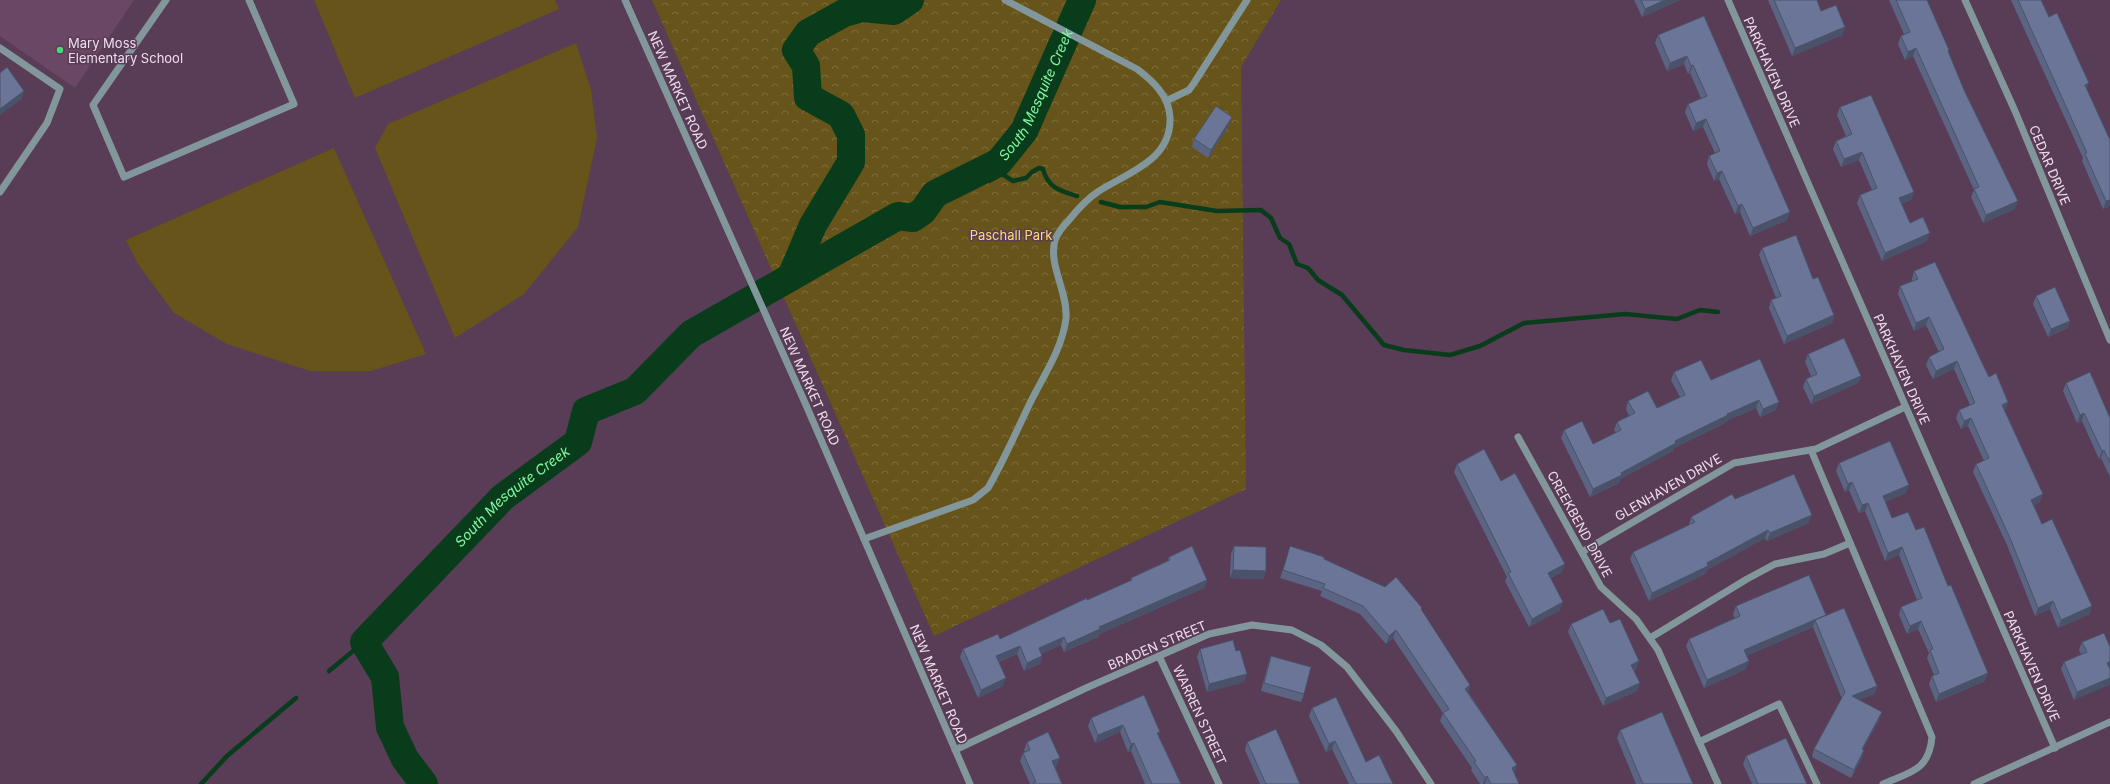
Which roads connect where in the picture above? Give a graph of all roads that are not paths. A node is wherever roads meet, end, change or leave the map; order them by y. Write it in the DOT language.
graph roads {
  1 [pos="166,0"];
  2 [pos="248,0"];
  3 [pos="625,0"];
  4 [pos="1005,0"];
  5 [pos="1247,0"];
  6 [pos="1728,0"];
  7 [pos="1965,0"];
  8 [pos="0,48"];
  9 [pos="1166,101"];
  10 [pos="0,192"];
  11 [pos="2110,340"];
  12 [pos="1905,407"];
  13 [pos="1518,437"];
  14 [pos="1810,450"];
  15 [pos="864,539"];
  16 [pos="1850,543"];
  17 [pos="1582,552"];
  18 [pos="1650,638"];
  19 [pos="1159,656"];
  20 [pos="2110,722"];
  21 [pos="1699,742"];
  22 [pos="2055,748"];
  23 [pos="955,750"];
  24 [pos="970,784"];
  25 [pos="1218,784"];
  26 [pos="1431,784"];
  27 [pos="1718,784"];
  28 [pos="1817,784"];
  29 [pos="1883,784"];
  30 [pos="1974,784"];
  1 -- 2 [label="street"];
  3 -- 15 [label="street, NEW MARKET ROAD"];
  4 -- 9 [label="street"];
  5 -- 9 [label="street"];
  6 -- 12 [label="street, PARKHAVEN DRIVE"];
  7 -- 11 [label="street, CEDAR DRIVE"];
  8 -- 10 [label="street"];
  9 -- 15 [label="street"];
  12 -- 14 [label="street, GLENHAVEN DRIVE"];
  12 -- 22 [label="street, PARKHAVEN DRIVE"];
  13 -- 17 [label="street, CREEKBEND DRIVE"];
  14 -- 16 [label="street"];
  14 -- 17 [label="street, GLENHAVEN DRIVE"];
  15 -- 23 [label="street, NEW MARKET ROAD"];
  16 -- 18 [label="street"];
  16 -- 29 [label="street"];
  17 -- 18 [label="street, CREEKBEND DRIVE"];
  18 -- 21 [label="street, CREEKBEND DRIVE"];
  19 -- 23 [label="street, BRADEN STREET"];
  19 -- 25 [label="street, WARREN STREET"];
  19 -- 26 [label="street, BRADEN STREET"];
  20 -- 22 [label="street"];
  21 -- 27 [label="street, CREEKBEND DRIVE"];
  21 -- 28 [label="street"];
  22 -- 30 [label="street"];
  23 -- 24 [label="street, NEW MARKET ROAD"];
}
